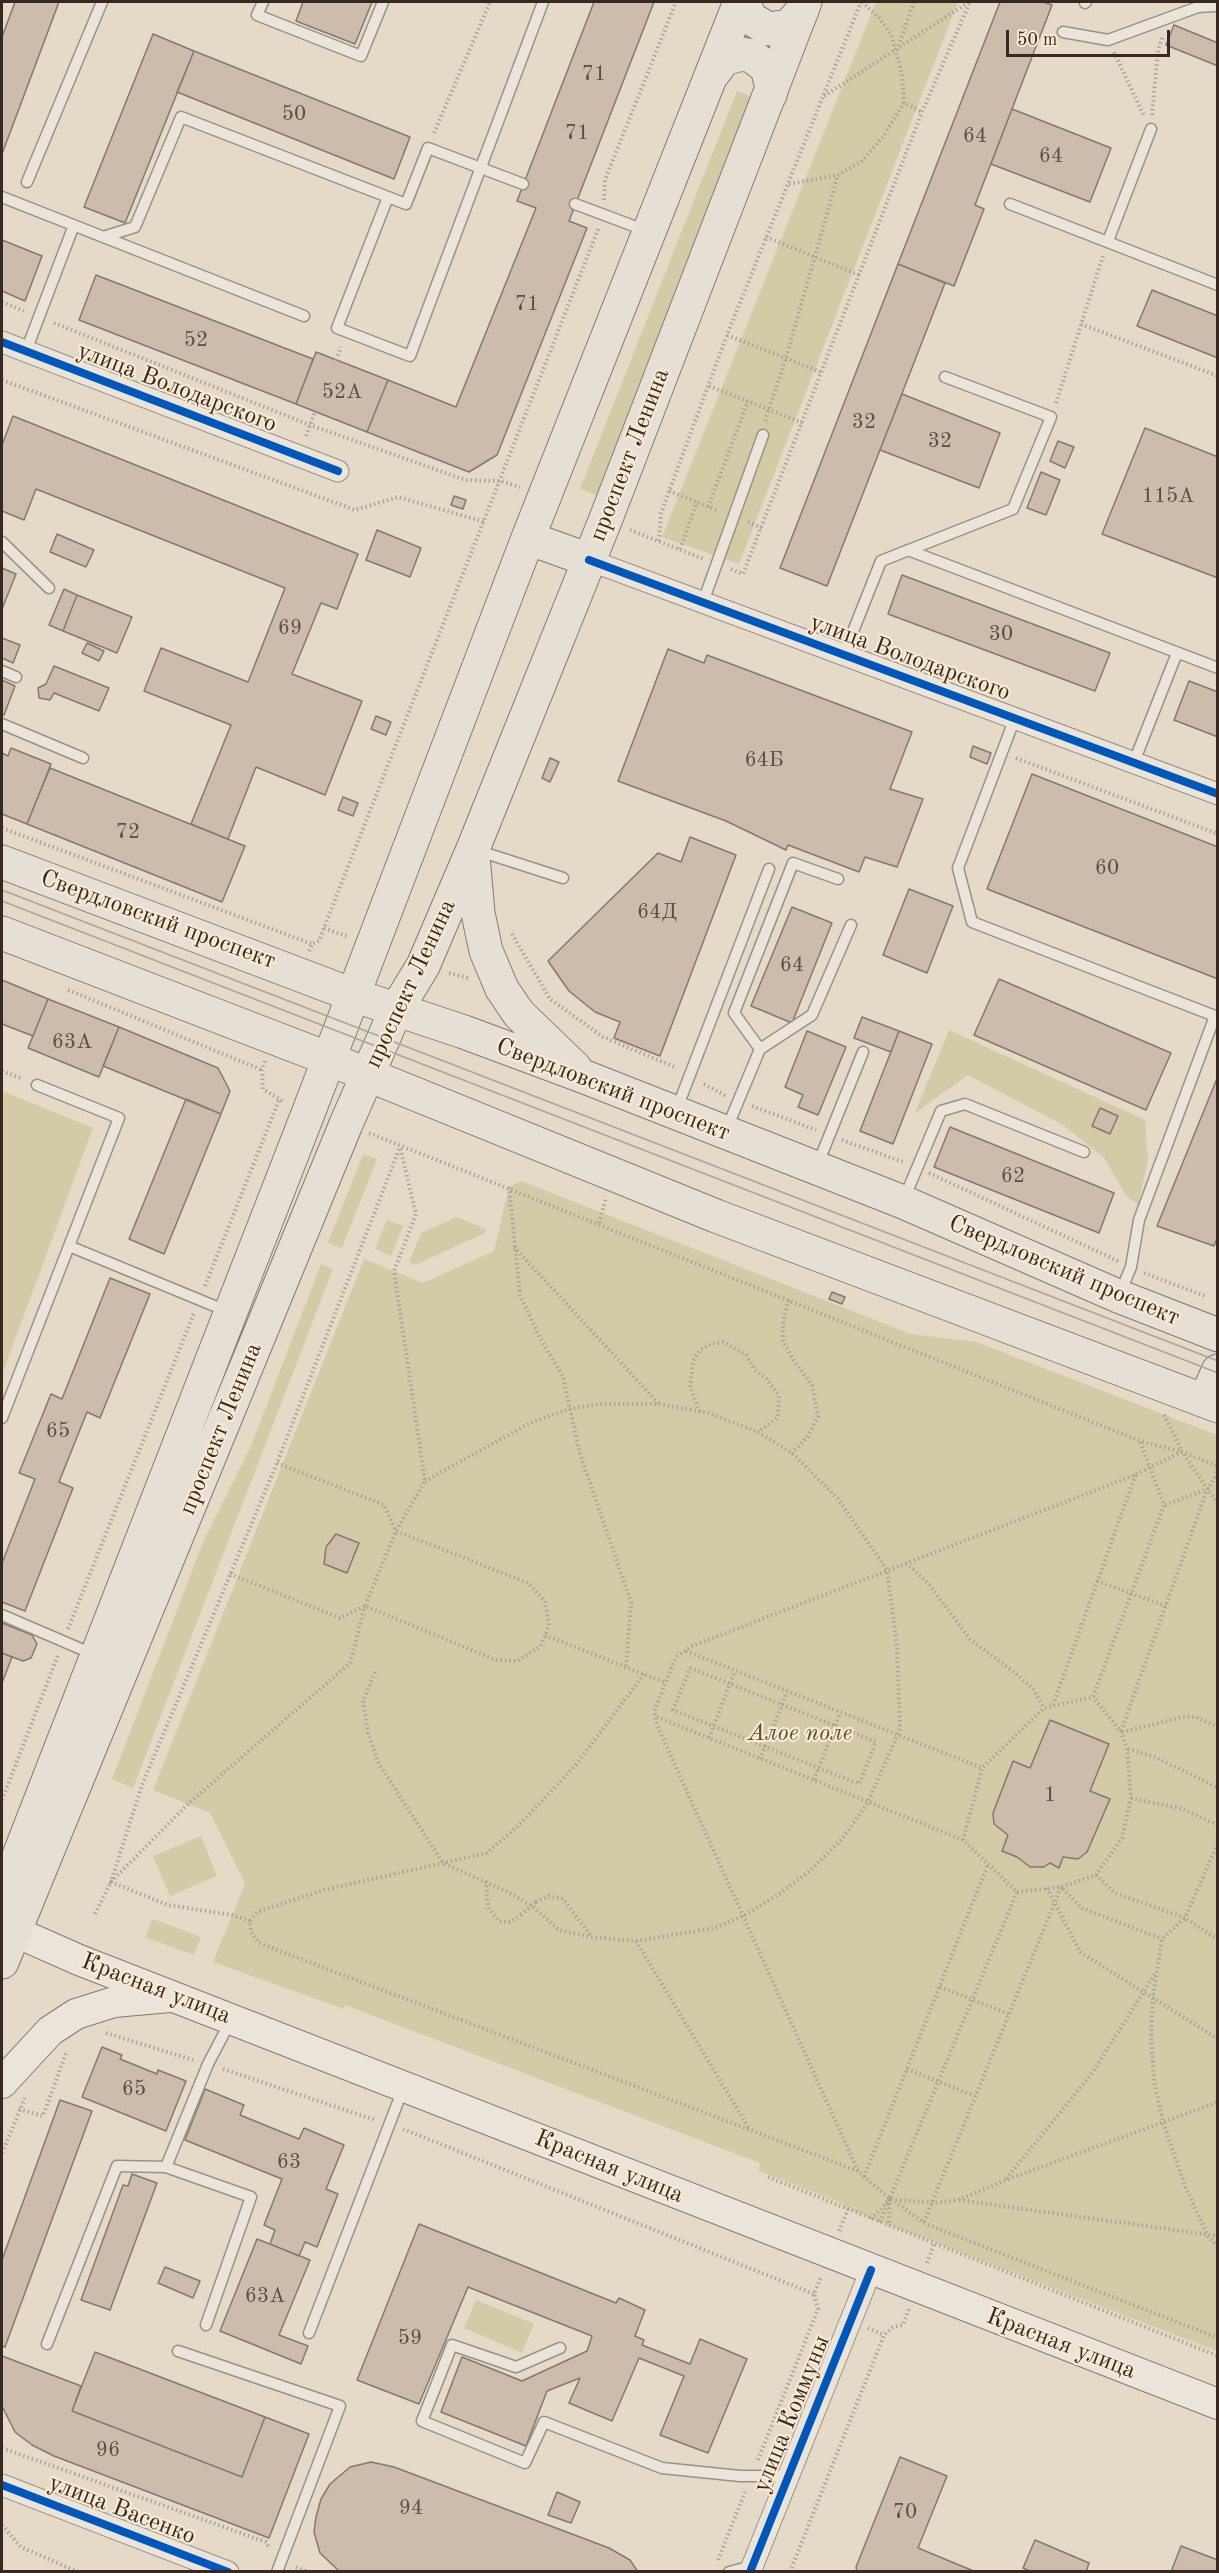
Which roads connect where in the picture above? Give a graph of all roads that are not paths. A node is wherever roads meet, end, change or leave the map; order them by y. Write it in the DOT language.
graph roads {
  1 [pos="102,2"];
  2 [pos="262,2"];
  3 [pos="382,2"];
  4 [pos="543,2"];
  5 [pos="742,2"];
  6 [pos="1218,3"];
  7 [pos="1199,4"];
  8 [pos="804,6"];
  9 [pos="1063,32"];
  10 [pos="711,75"];
  11 [pos="770,95"];
  12 [pos="1150,129"];
  13 [pos="480,167"];
  14 [pos="27,182"];
  15 [pos="524,184"];
  16 [pos="2,197"];
  17 [pos="388,197"];
  18 [pos="575,204"];
  19 [pos="1011,204"];
  20 [pos="74,225"];
  21 [pos="650,232"];
  22 [pos="104,237"];
  23 [pos="1108,241"];
  24 [pos="1218,285"];
  25 [pos="304,316"];
  26 [pos="2,342"];
  27 [pos="26,351"];
  28 [pos="945,377"];
  29 [pos="763,435"];
  30 [pos="338,471"];
  31 [pos="528,538"];
  32 [pos="2,542"];
  33 [pos="908,550"];
  34 [pos="589,560"];
  35 [pos="49,588"];
  36 [pos="703,602"];
  37 [pos="1177,652"];
  38 [pos="844,654"];
  39 [pos="1218,668"];
  40 [pos="2,671"];
  41 [pos="16,677"];
  42 [pos="1016,718"];
  43 [pos="2,724"];
  44 [pos="83,758"];
  45 [pos="1134,762"];
  46 [pos="1218,794"];
  47 [pos="473,849"];
  48 [pos="2,862"];
  49 [pos="769,869"];
  50 [pos="563,878"];
  51 [pos="838,879"];
  52 [pos="851,925"];
  53 [pos="2,933"];
  54 [pos="352,995"];
  55 [pos="396,1010"];
  56 [pos="760,1049"];
  57 [pos="863,1052"];
  58 [pos="328,1059"];
  59 [pos="367,1076"];
  60 [pos="585,1077"];
  61 [pos="37,1085"];
  62 [pos="675,1114"];
  63 [pos="724,1133"];
  64 [pos="1084,1152"];
  65 [pos="816,1169"];
  66 [pos="903,1202"];
  67 [pos="69,1245"];
  68 [pos="1118,1296"];
  69 [pos="214,1306"];
  70 [pos="1218,1335"];
  71 [pos="1218,1371"];
  72 [pos="1211,1403"];
  73 [pos="2,1418"];
  74 [pos="2,1615"];
  75 [pos="95,1655"];
  76 [pos="2,1899"];
  77 [pos="8,1928"];
  78 [pos="2,1962"];
  79 [pos="176,1996"];
  80 [pos="232,2018"];
  81 [pos="404,2086"];
  82 [pos="15,2087"];
  83 [pos="166,2167"];
  84 [pos="871,2270"];
  85 [pos="206,2325"];
  86 [pos="309,2333"];
  87 [pos="48,2344"];
  88 [pos="560,2348"];
  89 [pos="178,2351"];
  90 [pos="1218,2404"];
  91 [pos="789,2476"];
  92 [pos="2,2485"];
  93 [pos="279,2566"];
  94 [pos="751,2569"];
  95 [pos="228,2571"];
  96 [pos="729,2571"];
  1 -- 14 [label="lane"];
  2 -- 3 [label="lane"];
  4 -- 13 [label="lane"];
  5 -- 8 [label="main road"];
  5 -- 10 [label="main road, проспект Ленина"];
  6 -- 7 [label="lane"];
  7 -- 9 [label="lane"];
  8 -- 11 [label="main road, проспект Ленина"];
  10 -- 11 [label="main road"];
  10 -- 21 [label="main road, проспект Ленина"];
  11 -- 34 [label="main road, проспект Ленина"];
  12 -- 23 [label="lane"];
  13 -- 15 [label="lane"];
  13 -- 17 [label="lane"];
  13 -- 17 [label="lane"];
  16 -- 20 [label="lane"];
  17 -- 22 [label="lane"];
  18 -- 21 [label="lane"];
  19 -- 23 [label="lane"];
  20 -- 22 [label="lane"];
  20 -- 27 [label="lane"];
  21 -- 31 [label="main road, проспект Ленина"];
  22 -- 25 [label="lane"];
  23 -- 24 [label="lane"];
  26 -- 27 [label="street, улица Володарского"];
  27 -- 30 [label="street, улица Володарского"];
  28 -- 33 [label="lane"];
  29 -- 36 [label="lane"];
  31 -- 34 [label="main road, улица Володарского"];
  31 -- 54 [label="main road, проспект Ленина"];
  32 -- 35 [label="lane"];
  33 -- 37 [label="lane"];
  33 -- 38 [label="lane"];
  34 -- 36 [label="street, улица Володарского"];
  34 -- 47 [label="main road, проспект Ленина"];
  36 -- 38 [label="street, улица Володарского"];
  37 -- 39 [label="lane"];
  37 -- 45 [label="lane"];
  38 -- 42 [label="street, улица Володарского"];
  40 -- 41 [label="lane"];
  42 -- 45 [label="street, улица Володарского"];
  42 -- 68 [label="lane"];
  43 -- 44 [label="lane"];
  45 -- 46 [label="street, улица Володарского"];
  47 -- 50 [label="lane"];
  47 -- 55 [label="main road, проспект Ленина"];
  47 -- 60 [label="main road"];
  48 -- 54 [label="main road, Свердловский проспект"];
  49 -- 62 [label="lane"];
  51 -- 56 [label="lane"];
  52 -- 56 [label="lane"];
  53 -- 58 [label="main road"];
  54 -- 55 [label="main road, Свердловский проспект"];
  54 -- 58 [label="main road, проспект Ленина"];
  55 -- 59 [label="main road, проспект Ленина"];
  55 -- 60 [label="main road, Свердловский проспект"];
  56 -- 63 [label="lane"];
  57 -- 65 [label="lane"];
  58 -- 59 [label="main road"];
  58 -- 69 [label="main road, проспект Ленина"];
  59 -- 72 [label="main road"];
  59 -- 77 [label="main road, проспект Ленина"];
  60 -- 62 [label="main road, Свердловский проспект"];
  61 -- 67 [label="lane"];
  62 -- 63 [label="main road, Свердловский проспект"];
  63 -- 65 [label="main road, Свердловский проспект"];
  64 -- 66 [label="lane"];
  65 -- 66 [label="main road, Свердловский проспект"];
  66 -- 68 [label="main road, Свердловский проспект"];
  67 -- 69 [label="lane"];
  67 -- 73 [label="lane"];
  68 -- 70 [label="main road, Свердловский проспект"];
  69 -- 75 [label="main road, проспект Ленина"];
  71 -- 72 [label="main road"];
  74 -- 75 [label="lane"];
  75 -- 76 [label="main road, проспект Ленина"];
  77 -- 78 [label="main road, проспект Ленина"];
  77 -- 79 [label="main road, Красная улица"];
  79 -- 80 [label="main road, Красная улица"];
  79 -- 82 [label="main road"];
  80 -- 81 [label="main road, Красная улица"];
  80 -- 83 [label="lane"];
  81 -- 84 [label="main road, Красная улица"];
  81 -- 86 [label="lane"];
  83 -- 85 [label="lane"];
  83 -- 87 [label="lane"];
  84 -- 90 [label="main road, Красная улица"];
  84 -- 91 [label="street, улица Коммуны"];
  88 -- 91 [label="lane"];
  89 -- 93 [label="lane"];
  91 -- 94 [label="street, улица Коммуны"];
  92 -- 95 [label="street, улица Васенко"];
  94 -- 96 [label="lane"];
}
